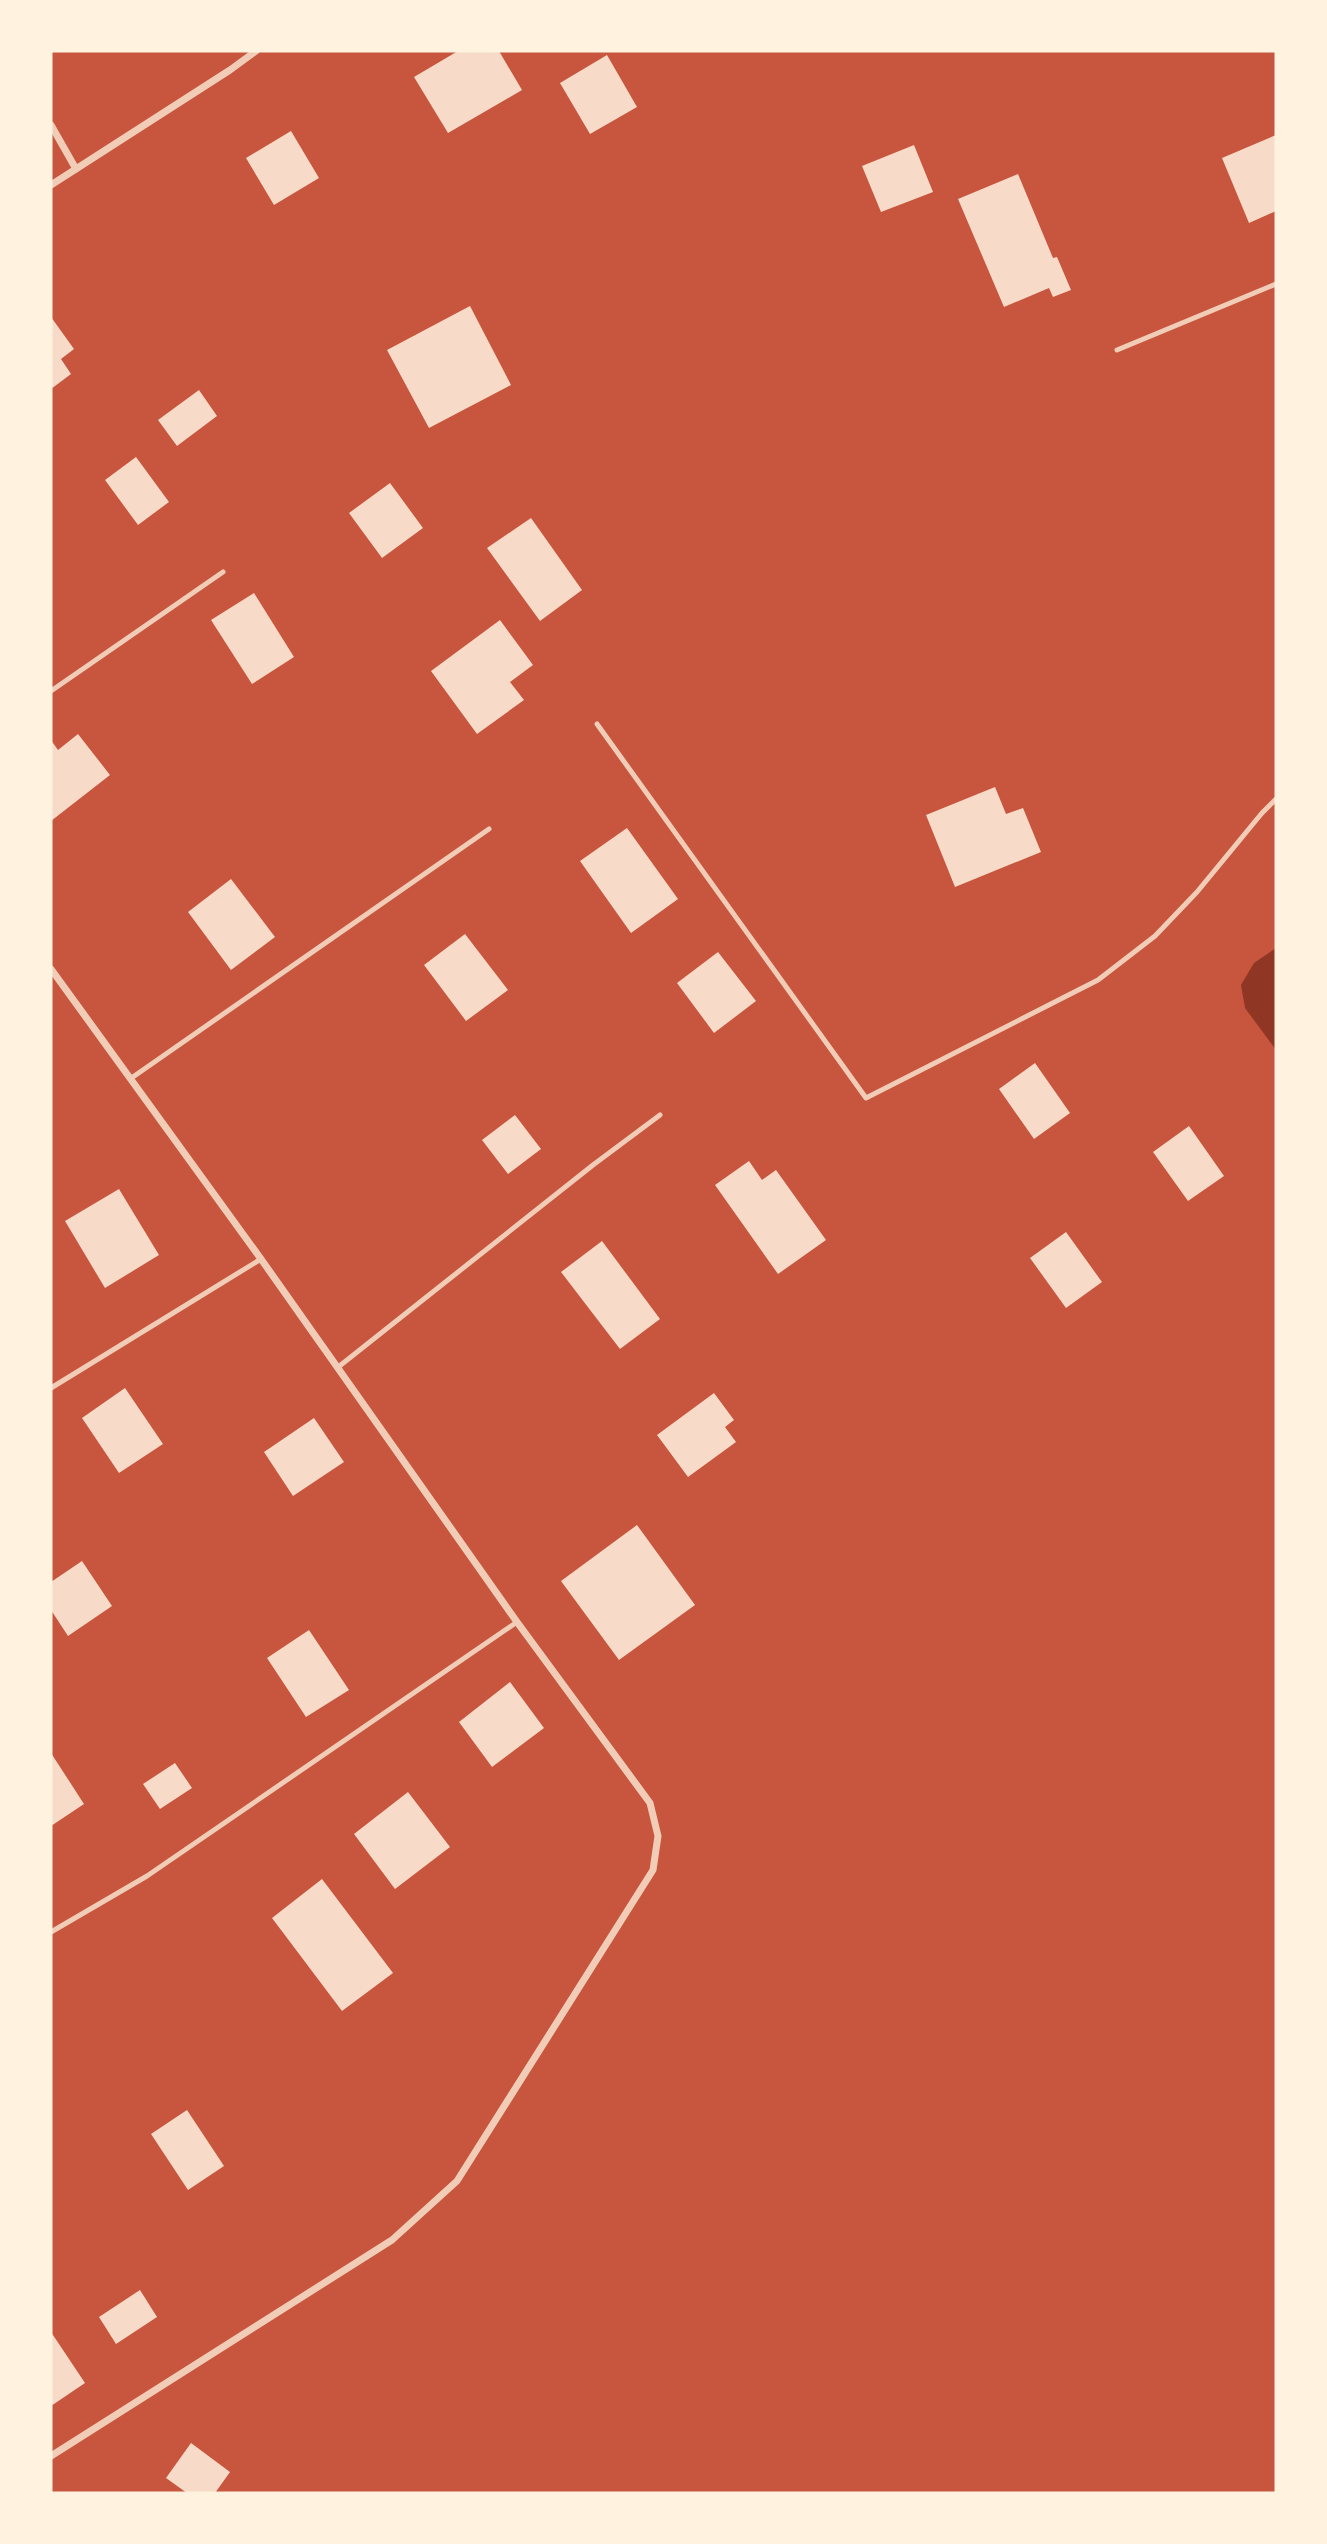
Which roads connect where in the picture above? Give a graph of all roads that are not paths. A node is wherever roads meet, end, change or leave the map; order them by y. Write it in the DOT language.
graph roads {
  1 [pos="256,51"];
  2 [pos="51,125"];
  3 [pos="76,169"];
  4 [pos="51,185"];
  5 [pos="1276,284"];
  6 [pos="1116,350"];
  7 [pos="223,572"];
  8 [pos="51,691"];
  9 [pos="597,724"];
  10 [pos="1276,799"];
  11 [pos="489,829"];
  12 [pos="51,969"];
  13 [pos="130,1079"];
  14 [pos="660,1115"];
  15 [pos="261,1259"];
  16 [pos="337,1368"];
  17 [pos="51,1388"];
  18 [pos="517,1622"];
  19 [pos="51,1932"];
  20 [pos="51,2456"];
  1 -- 3 [label="street"];
  2 -- 3 [label="street"];
  3 -- 4 [label="street"];
  5 -- 6 [label="lane"];
  7 -- 8 [label="lane"];
  9 -- 10 [label="lane"];
  11 -- 13 [label="lane"];
  12 -- 13 [label="street"];
  13 -- 15 [label="street"];
  14 -- 16 [label="lane"];
  15 -- 16 [label="street"];
  15 -- 17 [label="lane"];
  16 -- 18 [label="street"];
  18 -- 19 [label="lane"];
  18 -- 20 [label="street"];
}
